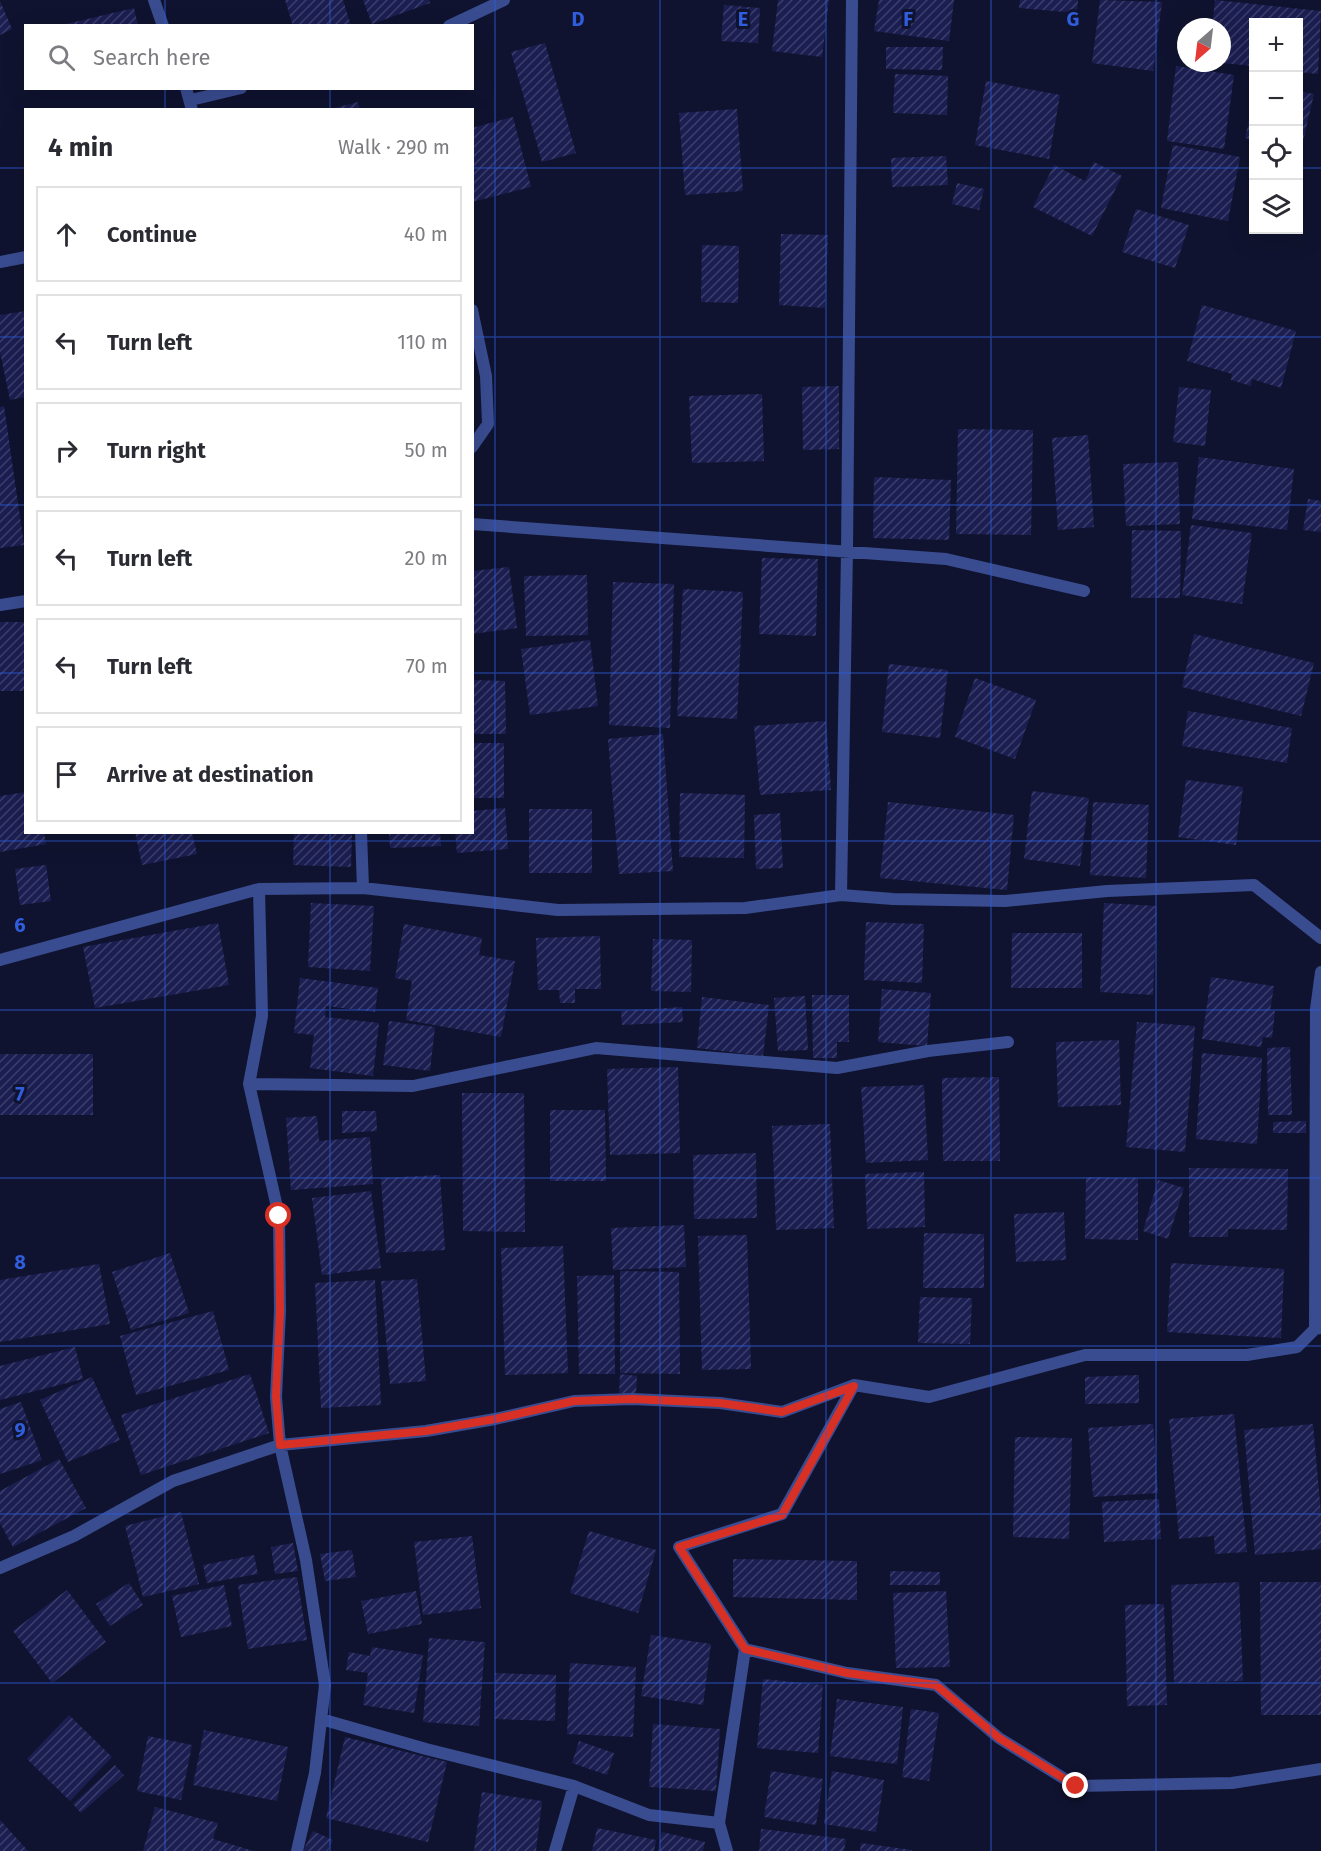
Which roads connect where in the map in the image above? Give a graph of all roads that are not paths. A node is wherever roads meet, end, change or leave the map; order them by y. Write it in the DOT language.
graph roads {
  1 [pos="154,0"];
  2 [pos="504,0"];
  3 [pos="852,0"];
  4 [pos="162,24"];
  5 [pos="453,24"];
  6 [pos="232,90"];
  7 [pos="190,99"];
  8 [pos="24,256"];
  9 [pos="0,262"];
  10 [pos="474,319"];
  11 [pos="474,444"];
  12 [pos="474,524"];
  13 [pos="847,551"];
  14 [pos="1084,591"];
  15 [pos="24,601"];
  16 [pos="0,605"];
  17 [pos="361,834"];
  18 [pos="363,888"];
  19 [pos="259,889"];
  20 [pos="841,895"];
  21 [pos="1321,938"];
  22 [pos="0,960"];
  23 [pos="1321,972"];
  24 [pos="1008,1042"];
  25 [pos="249,1084"];
  26 [pos="1318,1329"];
  27 [pos="854,1386"];
  28 [pos="280,1445"];
  29 [pos="0,1568"];
  30 [pos="745,1649"];
  31 [pos="321,1719"];
  32 [pos="1321,1768"];
  33 [pos="574,1786"];
  34 [pos="719,1823"];
  35 [pos="297,1851"];
  36 [pos="555,1851"];
  37 [pos="727,1851"];
  1 -- 4 [label="street"];
  2 -- 5 [label="street"];
  3 -- 13 [label="street"];
  6 -- 7 [label="street"];
  8 -- 9 [label="street"];
  10 -- 11 [label="street"];
  12 -- 13 [label="street"];
  13 -- 14 [label="street"];
  13 -- 20 [label="street"];
  15 -- 16 [label="street"];
  17 -- 18 [label="street"];
  18 -- 19 [label="street"];
  18 -- 20 [label="street"];
  19 -- 22 [label="street"];
  19 -- 25 [label="street"];
  20 -- 21 [label="street"];
  23 -- 26 [label="street"];
  24 -- 25 [label="street"];
  25 -- 28 [label="street"];
  26 -- 27 [label="street"];
  27 -- 28 [label="street"];
  27 -- 30 [label="street"];
  28 -- 29 [label="street"];
  28 -- 31 [label="street"];
  30 -- 32 [label="street"];
  30 -- 34 [label="street"];
  31 -- 33 [label="street"];
  31 -- 35 [label="street"];
  33 -- 34 [label="street"];
  33 -- 36 [label="street"];
  34 -- 37 [label="street"];
}
